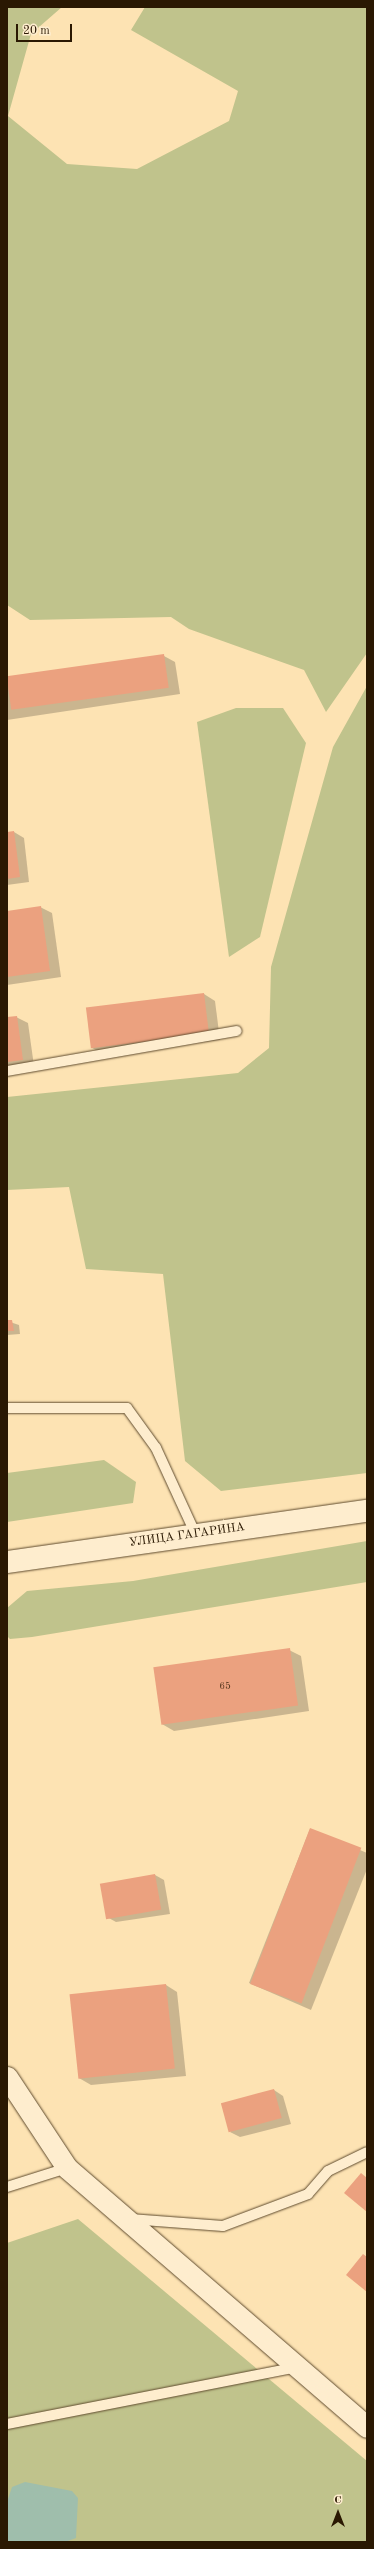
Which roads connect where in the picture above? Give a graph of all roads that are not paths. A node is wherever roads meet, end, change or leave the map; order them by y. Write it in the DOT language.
graph roads {
  1 [pos="237,1031"];
  2 [pos="7,1070"];
  3 [pos="7,1408"];
  4 [pos="367,1510"];
  5 [pos="196,1535"];
  6 [pos="7,1562"];
  7 [pos="7,2077"];
  8 [pos="367,2152"];
  9 [pos="67,2168"];
  10 [pos="7,2187"];
  11 [pos="127,2219"];
  12 [pos="298,2367"];
  13 [pos="7,2424"];
  14 [pos="367,2427"];
  1 -- 2 [label="lane"];
  3 -- 5 [label="lane"];
  4 -- 5 [label="main road, УЛИЦА ГАГАРИНА"];
  5 -- 6 [label="main road, УЛИЦА ГАГАРИНА"];
  7 -- 9 [label="street"];
  8 -- 11 [label="lane"];
  9 -- 10 [label="lane"];
  9 -- 11 [label="street"];
  11 -- 12 [label="street"];
  12 -- 13 [label="lane"];
  12 -- 14 [label="street"];
}
